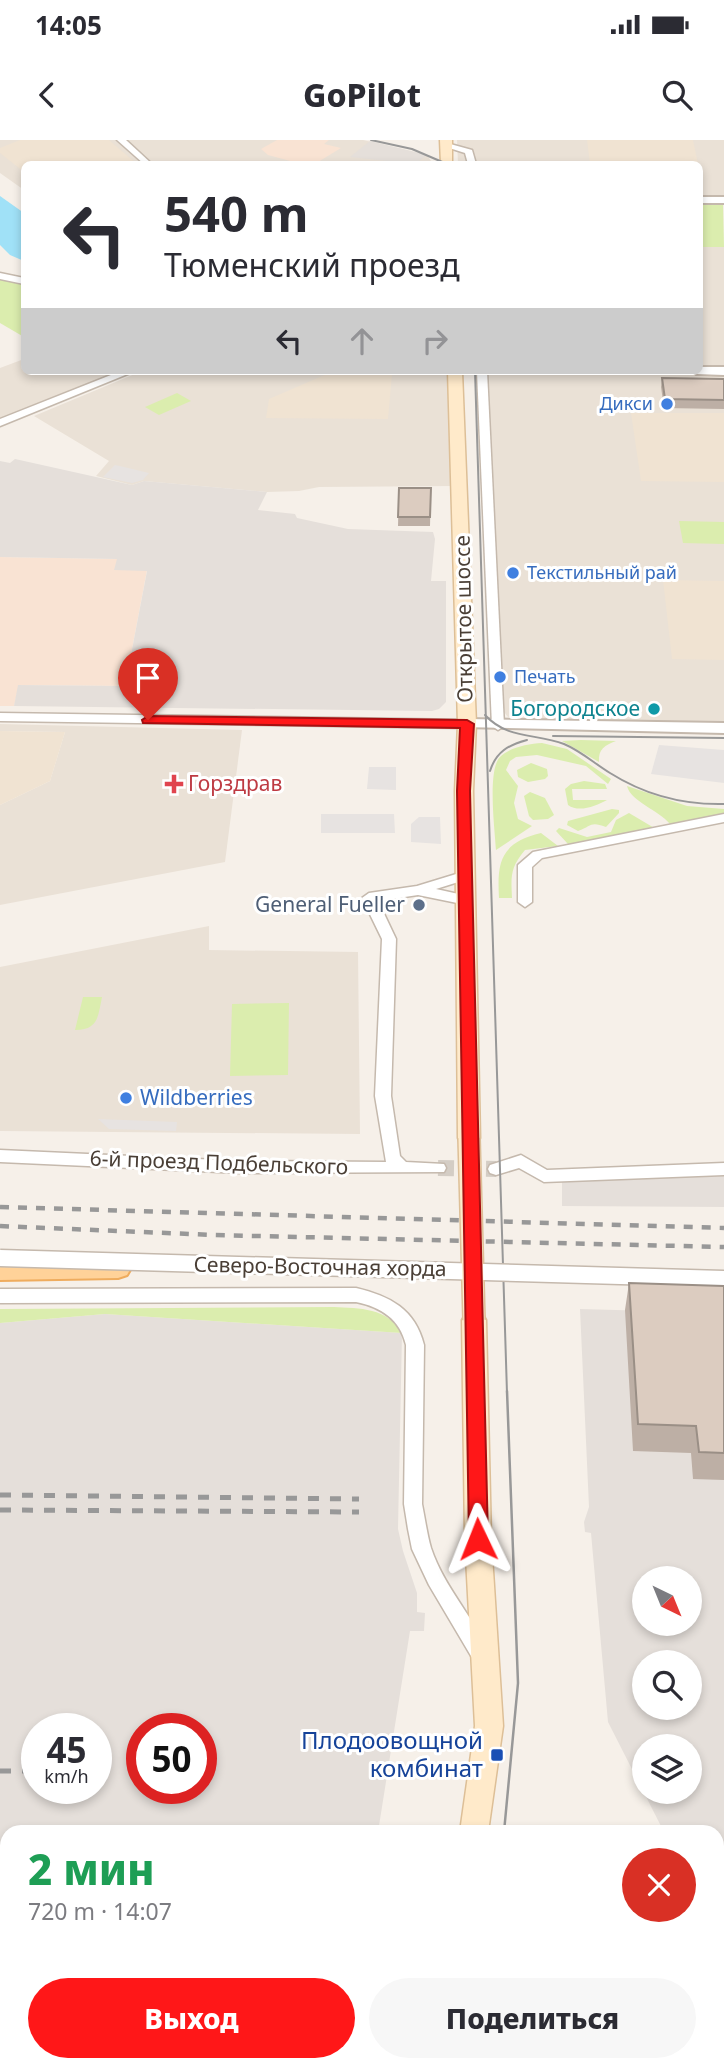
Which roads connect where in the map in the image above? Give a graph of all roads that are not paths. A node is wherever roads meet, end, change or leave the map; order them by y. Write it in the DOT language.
graph roads {
  1 [pos="121,140"];
  2 [pos="446,142"];
  3 [pos="145,161"];
  4 [pos="447,161"];
  5 [pos="471,161"];
  6 [pos="703,200"];
  7 [pos="724,200"];
  8 [pos="0,276"];
  9 [pos="21,280"];
  10 [pos="703,370"];
  11 [pos="724,371"];
  12 [pos="120,375"];
  13 [pos="455,375"];
  14 [pos="482,375"];
  15 [pos="0,423"];
  16 [pos="0,717"];
  17 [pos="467,724"];
  18 [pos="498,726"];
  19 [pos="724,728"];
  20 [pos="724,818"];
  21 [pos="466,875"];
  22 [pos="419,890"];
  23 [pos="467,900"];
  24 [pos="525,902"];
  25 [pos="0,1156"];
  26 [pos="401,1167"];
  27 [pos="438,1168"];
  28 [pos="496,1169"];
  29 [pos="724,1169"];
  30 [pos="0,1258"];
  31 [pos="0,1270"];
  32 [pos="724,1280"];
  33 [pos="0,1296"];
  34 [pos="486,1663"];
  35 [pos="475,1825"];
  1 -- 3 [label="street"];
  2 -- 4 [label="main road"];
  2 -- 5 [label="street"];
  6 -- 7 [label="street"];
  8 -- 9 [label="street"];
  10 -- 11 [label="street"];
  12 -- 15 [label="street"];
  13 -- 17 [label="main road, Открытое шоссе"];
  14 -- 18 [label="street"];
  16 -- 17 [label="street"];
  17 -- 18 [label="street"];
  17 -- 21 [label="main road, Открытое шоссе"];
  18 -- 19 [label="street"];
  20 -- 24 [label="street"];
  21 -- 22 [label="street"];
  21 -- 23 [label="main road, Открытое шоссе"];
  22 -- 23 [label="street"];
  22 -- 26 [label="street"];
  23 -- 34 [label="main road, Открытое шоссе, bridge"];
  25 -- 26 [label="street, 6-й проезд Подбельского"];
  26 -- 27 [label="street, 6-й проезд Подбельского"];
  28 -- 29 [label="street"];
  30 -- 32 [label="street, Северо-Восточная хорда, bridge"];
  31 -- 32 [label="main road, Северо-Восточная хорда"];
  33 -- 34 [label="street"];
  34 -- 35 [label="main road, Открытое шоссе"];
}
